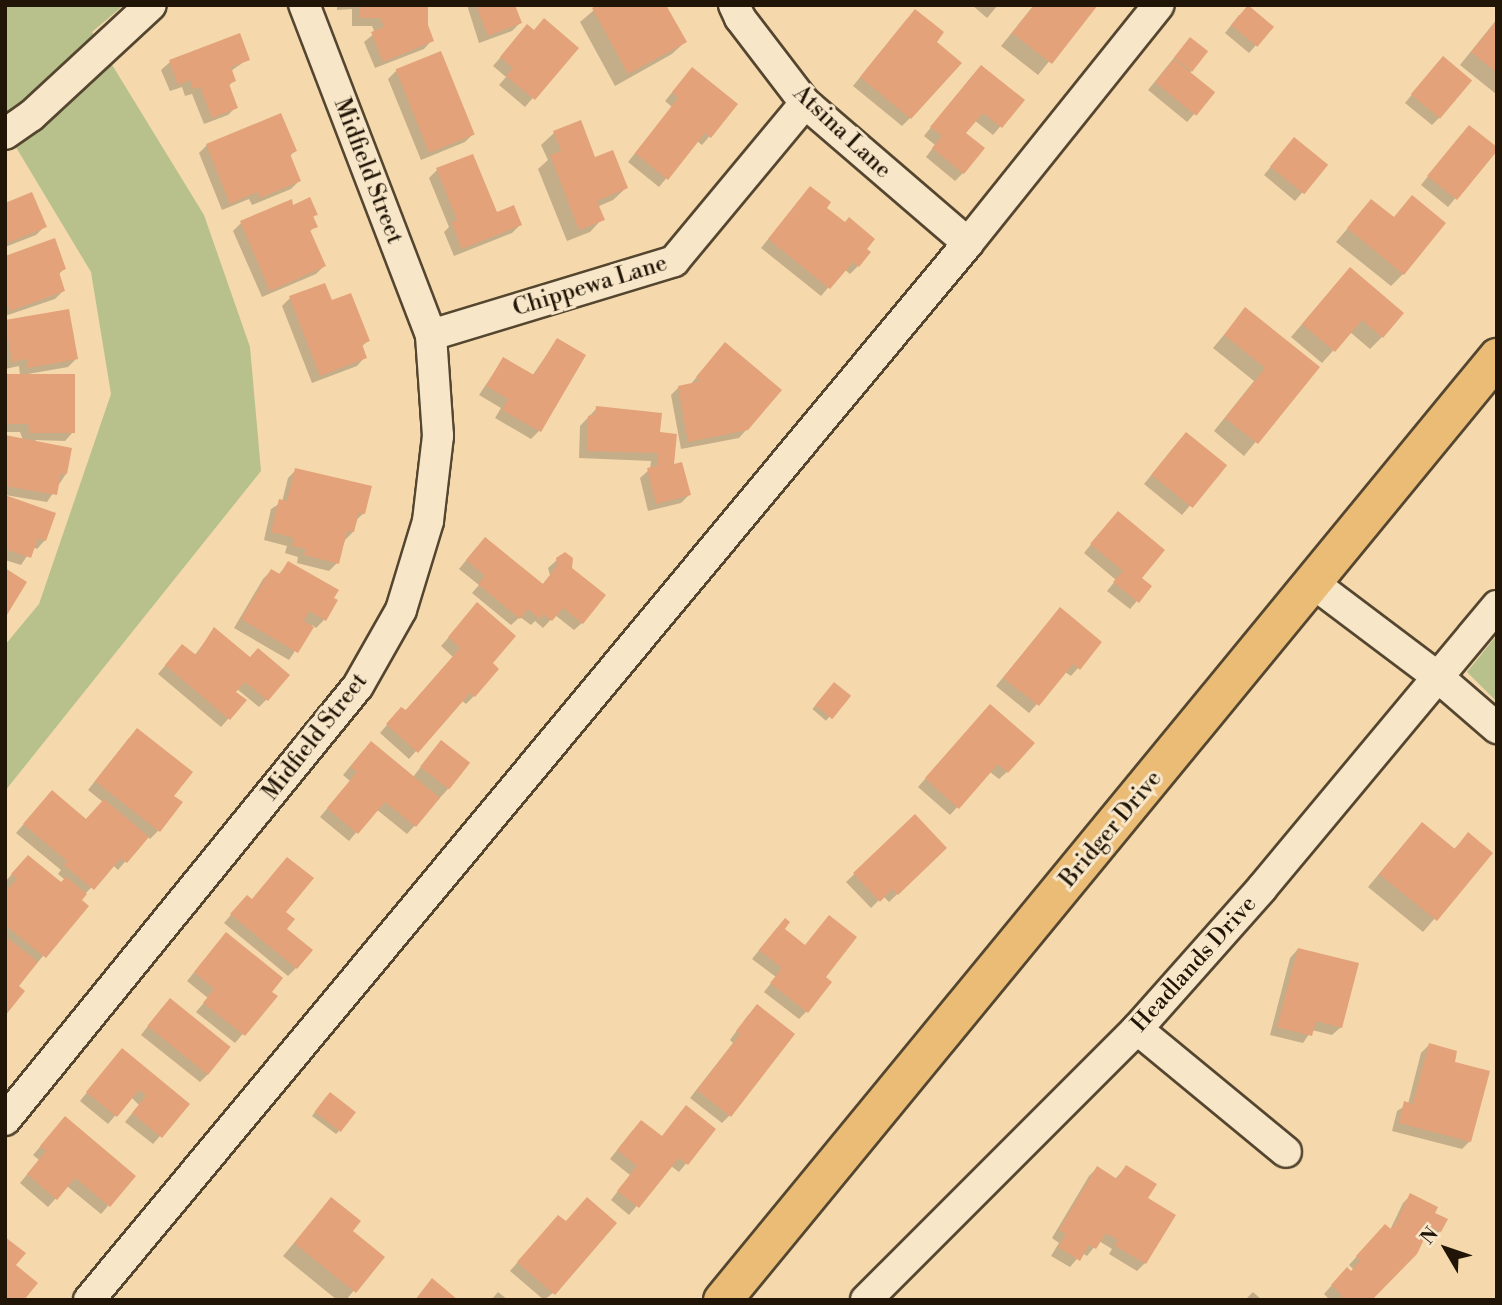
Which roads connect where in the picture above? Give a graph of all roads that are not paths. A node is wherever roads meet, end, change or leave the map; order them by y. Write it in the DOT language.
graph roads {
  1 [pos="151,5"];
  2 [pos="304,5"];
  3 [pos="734,5"];
  4 [pos="1158,5"];
  5 [pos="805,103"];
  6 [pos="5,134"];
  7 [pos="968,243"];
  8 [pos="430,335"];
  9 [pos="1497,357"];
  10 [pos="1313,583"];
  11 [pos="1497,606"];
  12 [pos="1439,678"];
  13 [pos="1497,727"];
  14 [pos="1137,1029"];
  15 [pos="5,1119"];
  16 [pos="1286,1152"];
  17 [pos="89,1300"];
  18 [pos="722,1300"];
  19 [pos="866,1300"];
  1 -- 6 [label="street"];
  2 -- 8 [label="street, Midfield Street"];
  3 -- 5 [label="street, Atsina Lane"];
  4 -- 7 [label="street"];
  5 -- 7 [label="street, Atsina Lane"];
  5 -- 8 [label="street, Chippewa Lane"];
  7 -- 17 [label="street"];
  8 -- 15 [label="street, Midfield Street"];
  9 -- 10 [label="main road, Bridger Drive"];
  10 -- 12 [label="street"];
  10 -- 18 [label="main road, Bridger Drive"];
  11 -- 12 [label="street, Headlands Drive"];
  12 -- 13 [label="street"];
  12 -- 14 [label="street, Headlands Drive"];
  14 -- 16 [label="street"];
  14 -- 19 [label="street, Headlands Drive"];
}
